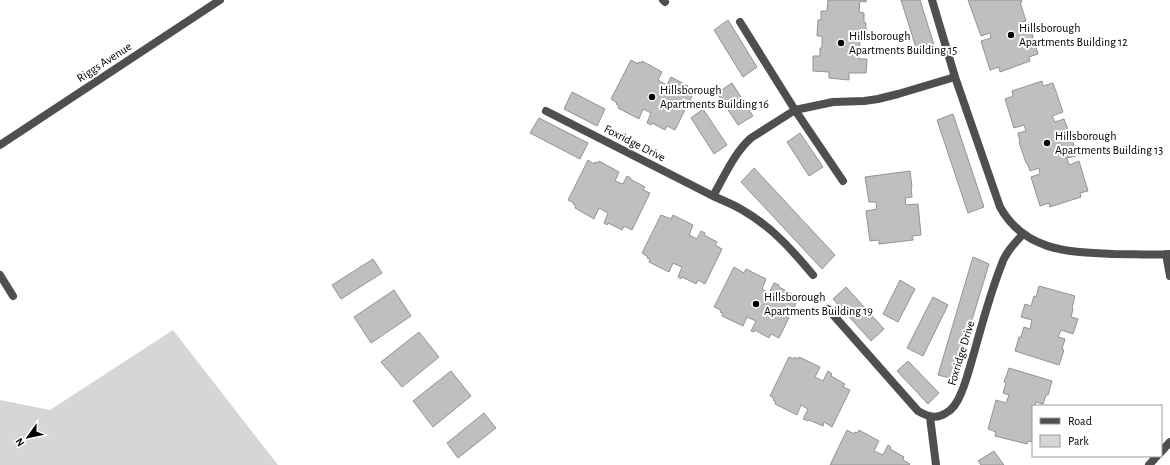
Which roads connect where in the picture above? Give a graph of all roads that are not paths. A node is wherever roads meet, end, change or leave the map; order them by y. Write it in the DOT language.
graph roads {
  1 [pos="220,0"];
  2 [pos="932,0"];
  3 [pos="740,22"];
  4 [pos="955,77"];
  5 [pos="795,110"];
  6 [pos="546,111"];
  7 [pos="0,145"];
  8 [pos="843,181"];
  9 [pos="713,196"];
  10 [pos="1023,234"];
  11 [pos="1168,254"];
  12 [pos="0,275"];
  13 [pos="813,275"];
  14 [pos="1170,276"];
  15 [pos="14,296"];
  16 [pos="828,309"];
  17 [pos="930,417"];
  18 [pos="1170,442"];
  19 [pos="1162,451"];
  20 [pos="1156,457"];
  21 [pos="936,465"];
  22 [pos="1149,465"];
  1 -- 7 [label="street, Riggs Avenue"];
  2 -- 4 [label="street"];
  3 -- 5 [label="street"];
  4 -- 5 [label="street"];
  4 -- 10 [label="street"];
  5 -- 8 [label="street"];
  5 -- 9 [label="street"];
  6 -- 9 [label="street, Foxridge Drive"];
  9 -- 13 [label="street, Foxridge Drive"];
  10 -- 11 [label="street"];
  10 -- 17 [label="street, Foxridge Drive"];
  11 -- 14 [label="street"];
  12 -- 15 [label="street"];
  16 -- 17 [label="street"];
  17 -- 21 [label="street"];
  18 -- 19 [label="street"];
  20 -- 22 [label="street"];
}
